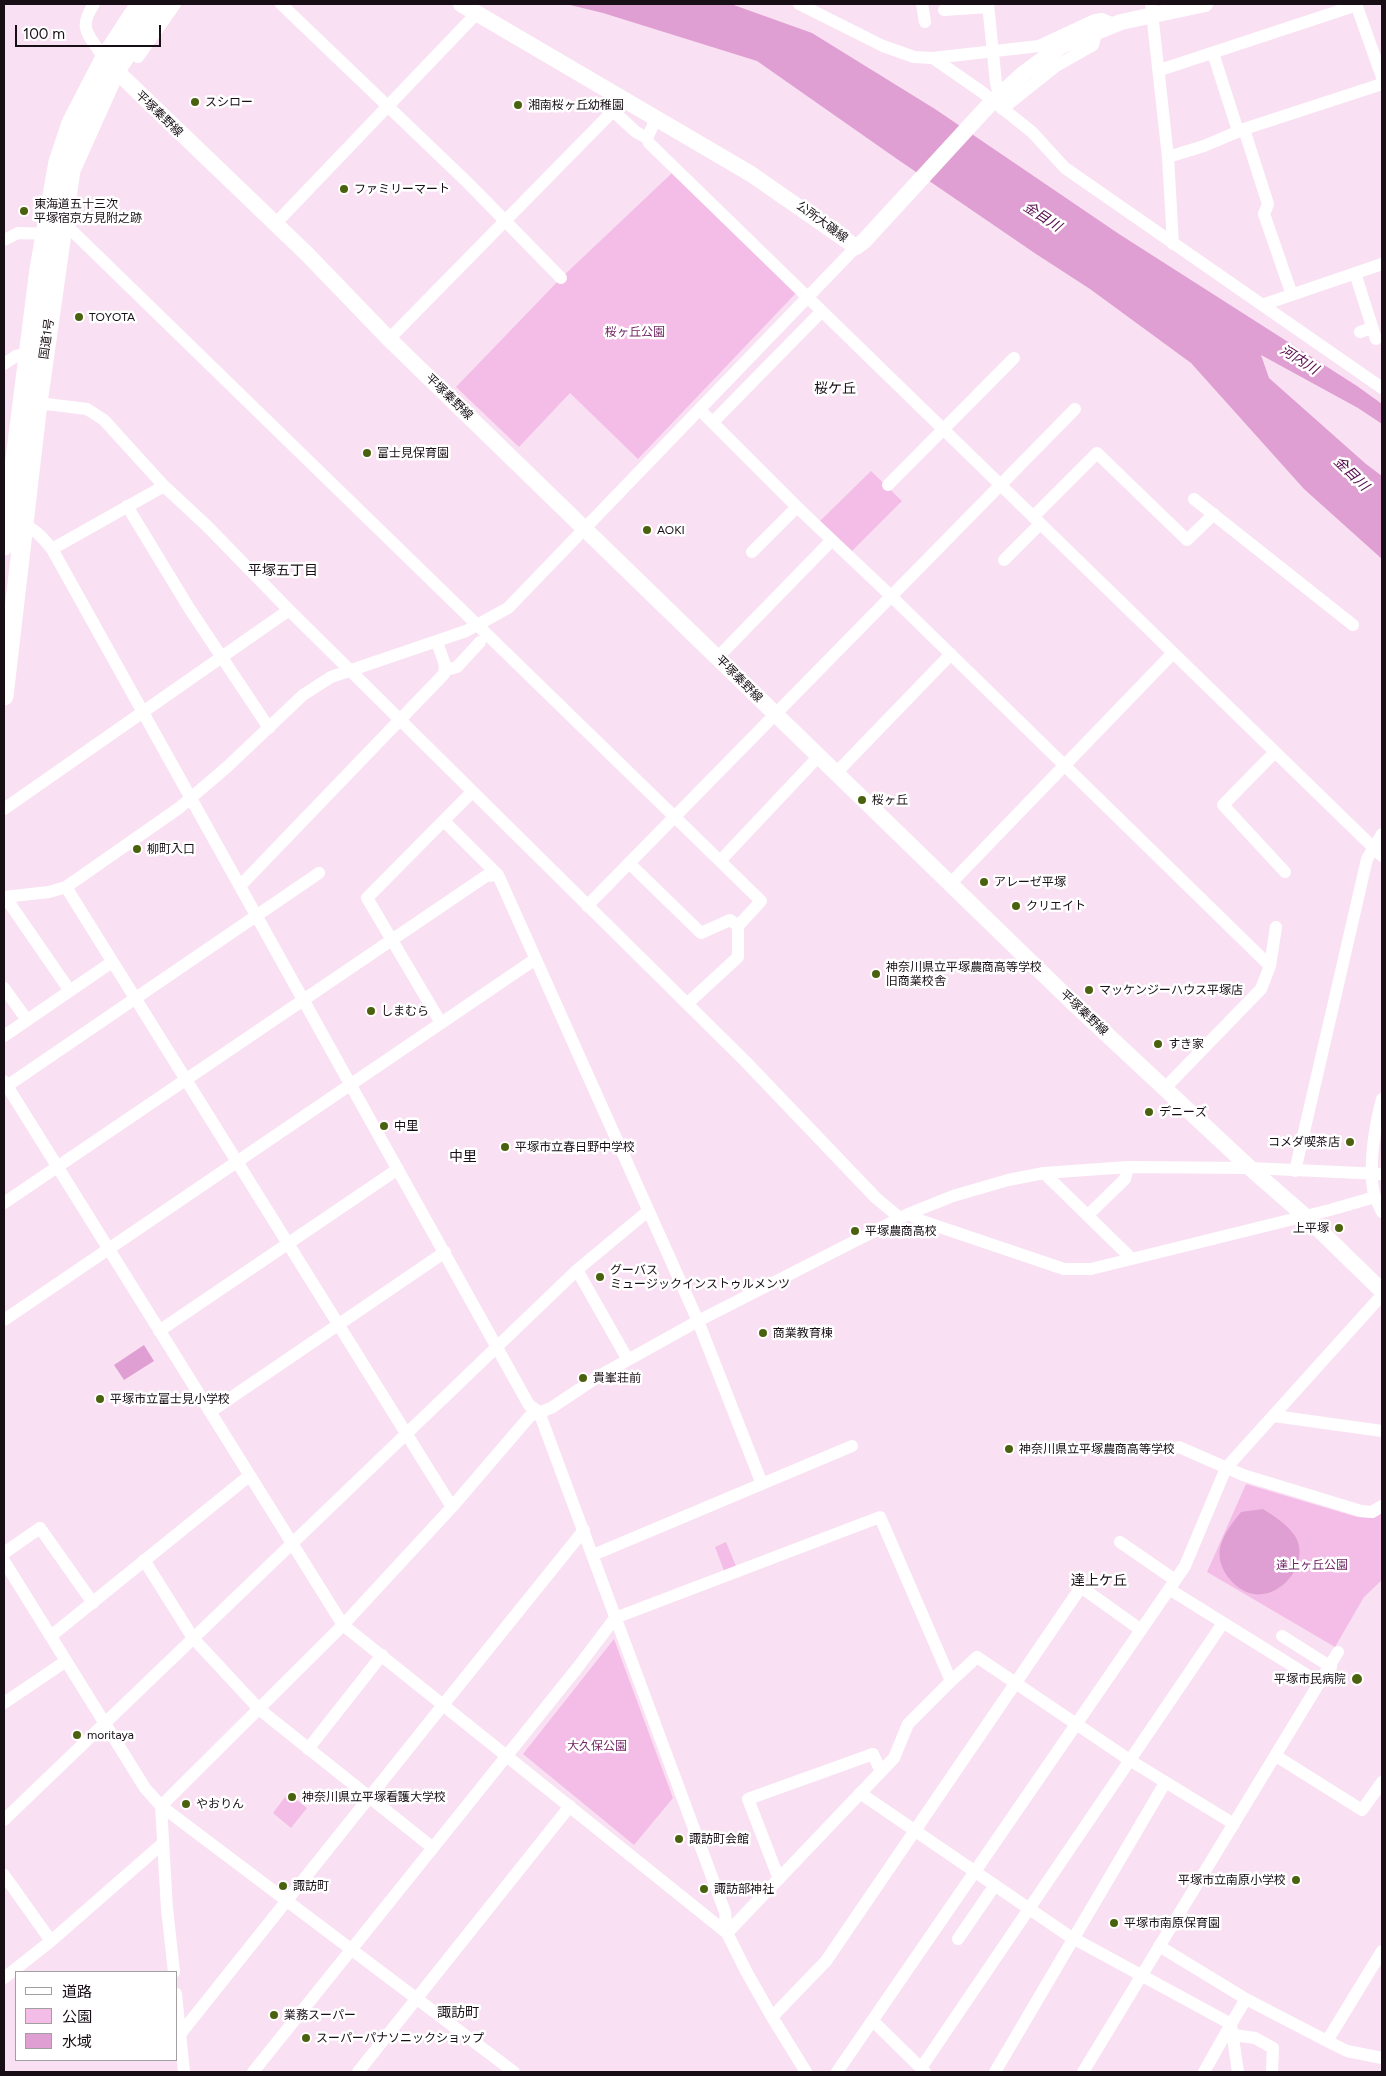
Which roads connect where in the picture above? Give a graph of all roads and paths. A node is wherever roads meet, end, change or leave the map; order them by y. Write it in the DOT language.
graph roads {
  1 [pos="94,4"];
  2 [pos="140,4"];
  3 [pos="160,4"];
  4 [pos="175,4"];
  5 [pos="281,4"];
  6 [pos="461,4"];
  7 [pos="799,4"];
  8 [pos="922,4"];
  9 [pos="1205,4"];
  10 [pos="1356,5"];
  11 [pos="988,6"];
  12 [pos="1152,9"];
  13 [pos="944,10"];
  14 [pos="477,13"];
  15 [pos="925,22"];
  16 [pos="1114,24"];
  17 [pos="1097,30"];
  18 [pos="129,51"];
  19 [pos="993,52"];
  20 [pos="1213,54"];
  21 [pos="933,58"];
  22 [pos="110,65"];
  23 [pos="1160,70"];
  24 [pos="1382,77"];
  25 [pos="1382,84"];
  26 [pos="388,106"];
  27 [pos="1002,109"];
  28 [pos="656,119"];
  29 [pos="1241,130"];
  30 [pos="648,138"];
  31 [pos="1168,157"];
  32 [pos="504,222"];
  33 [pos="275,224"];
  34 [pos="56,230"];
  35 [pos="4,240"];
  36 [pos="862,242"];
  37 [pos="1173,244"];
  38 [pos="1381,268"];
  39 [pos="1354,274"];
  40 [pos="561,278"];
  41 [pos="1292,295"];
  42 [pos="1262,305"];
  43 [pos="821,312"];
  44 [pos="1360,332"];
  45 [pos="389,339"];
  46 [pos="27,354"];
  47 [pos="1014,358"];
  48 [pos="4,364"];
  49 [pos="1382,388"];
  50 [pos="38,403"];
  51 [pos="1076,408"];
  52 [pos="700,410"];
  53 [pos="713,422"];
  54 [pos="943,430"];
  55 [pos="888,485"];
  56 [pos="164,486"];
  57 [pos="1000,486"];
  58 [pos="1194,500"];
  59 [pos="127,506"];
  60 [pos="797,507"];
  61 [pos="1214,514"];
  62 [pos="1036,521"];
  63 [pos="16,523"];
  64 [pos="585,530"];
  65 [pos="832,540"];
  66 [pos="4,546"];
  67 [pos="52,549"];
  68 [pos="752,552"];
  69 [pos="1004,560"];
  70 [pos="891,596"];
  71 [pos="289,610"];
  72 [pos="1353,625"];
  73 [pos="478,626"];
  74 [pos="437,642"];
  75 [pos="480,642"];
  76 [pos="1173,653"];
  77 [pos="951,654"];
  78 [pos="222,658"];
  79 [pos="717,658"];
  80 [pos="348,670"];
  81 [pos="446,670"];
  82 [pos="4,696"];
  83 [pos="143,712"];
  84 [pos="774,714"];
  85 [pos="401,721"];
  86 [pos="269,728"];
  87 [pos="1275,752"];
  88 [pos="818,757"];
  89 [pos="1065,765"];
  90 [pos="837,772"];
  91 [pos="472,792"];
  92 [pos="192,798"];
  93 [pos="4,809"];
  94 [pos="674,817"];
  95 [pos="444,821"];
  96 [pos="1382,834"];
  97 [pos="1378,852"];
  98 [pos="720,861"];
  99 [pos="629,863"];
  100 [pos="1285,872"];
  101 [pos="319,873"];
  102 [pos="498,875"];
  103 [pos="950,884"];
  104 [pos="240,886"];
  105 [pos="66,887"];
  106 [pos="5,897"];
  107 [pos="587,906"];
  108 [pos="256,916"];
  109 [pos="738,926"];
  110 [pos="1276,927"];
  111 [pos="391,940"];
  112 [pos="534,960"];
  113 [pos="112,962"];
  114 [pos="1270,966"];
  115 [pos="4,988"];
  116 [pos="70,991"];
  117 [pos="135,999"];
  118 [pos="303,1000"];
  119 [pos="688,1003"];
  120 [pos="27,1020"];
  121 [pos="441,1024"];
  122 [pos="4,1036"];
  123 [pos="186,1080"];
  124 [pos="350,1083"];
  125 [pos="5,1085"];
  126 [pos="1165,1088"];
  127 [pos="1382,1099"];
  128 [pos="236,1162"];
  129 [pos="57,1167"];
  130 [pos="1128,1167"];
  131 [pos="1250,1168"];
  132 [pos="398,1169"];
  133 [pos="1295,1171"];
  134 [pos="1044,1173"];
  135 [pos="1377,1174"];
  136 [pos="1375,1197"];
  137 [pos="4,1204"];
  138 [pos="648,1212"];
  139 [pos="1382,1212"];
  140 [pos="1088,1215"];
  141 [pos="904,1216"];
  142 [pos="1305,1216"];
  143 [pos="287,1243"];
  144 [pos="108,1249"];
  145 [pos="445,1252"];
  146 [pos="1132,1259"];
  147 [pos="577,1270"];
  148 [pos="1382,1291"];
  149 [pos="1382,1295"];
  150 [pos="4,1320"];
  151 [pos="698,1322"];
  152 [pos="338,1324"];
  153 [pos="159,1331"];
  154 [pos="497,1345"];
  155 [pos="628,1360"];
  156 [pos="210,1412"];
  157 [pos="538,1412"];
  158 [pos="1274,1416"];
  159 [pos="1382,1431"];
  160 [pos="406,1433"];
  161 [pos="852,1446"];
  162 [pos="1179,1447"];
  163 [pos="1226,1468"];
  164 [pos="249,1476"];
  165 [pos="762,1484"];
  166 [pos="1382,1506"];
  167 [pos="452,1507"];
  168 [pos="584,1530"];
  169 [pos="1120,1542"];
  170 [pos="291,1543"];
  171 [pos="4,1553"];
  172 [pos="593,1555"];
  173 [pos="144,1560"];
  174 [pos="4,1561"];
  175 [pos="1172,1584"];
  176 [pos="93,1603"];
  177 [pos="615,1618"];
  178 [pos="1224,1624"];
  179 [pos="343,1625"];
  180 [pos="1141,1630"];
  181 [pos="51,1636"];
  182 [pos="1282,1636"];
  183 [pos="193,1638"];
  184 [pos="1338,1652"];
  185 [pos="382,1655"];
  186 [pos="66,1660"];
  187 [pos="1331,1667"];
  188 [pos="950,1681"];
  189 [pos="1016,1684"];
  190 [pos="1320,1684"];
  191 [pos="4,1703"];
  192 [pos="443,1705"];
  193 [pos="259,1709"];
  194 [pos="104,1724"];
  195 [pos="1076,1725"];
  196 [pos="308,1749"];
  197 [pos="507,1755"];
  198 [pos="1276,1756"];
  199 [pos="1130,1761"];
  200 [pos="881,1772"];
  201 [pos="1382,1782"];
  202 [pos="1165,1783"];
  203 [pos="860,1793"];
  204 [pos="368,1798"];
  205 [pos="161,1806"];
  206 [pos="570,1806"];
  207 [pos="4,1820"];
  208 [pos="1234,1824"];
  209 [pos="916,1830"];
  210 [pos="162,1844"];
  211 [pos="432,1848"];
  212 [pos="976,1872"];
  213 [pos="4,1875"];
  214 [pos="779,1879"];
  215 [pos="995,1885"];
  216 [pos="287,1900"];
  217 [pos="1030,1909"];
  218 [pos="727,1933"];
  219 [pos="1074,1938"];
  220 [pos="958,1939"];
  221 [pos="51,1941"];
  222 [pos="1159,1946"];
  223 [pos="352,1949"];
  224 [pos="1382,1950"];
  225 [pos="174,1971"];
  226 [pos="1141,1976"];
  227 [pos="4,1978"];
  228 [pos="416,1998"];
  229 [pos="1246,1999"];
  230 [pos="178,2010"];
  231 [pos="772,2018"];
  232 [pos="874,2022"];
  233 [pos="1232,2030"];
  234 [pos="181,2033"];
  235 [pos="1327,2041"];
  236 [pos="1382,2058"];
  237 [pos="923,2070"];
  238 [pos="184,2072"];
  239 [pos="253,2072"];
  240 [pos="358,2072"];
  241 [pos="514,2072"];
  242 [pos="806,2072"];
  243 [pos="837,2072"];
  244 [pos="995,2072"];
  245 [pos="1082,2072"];
  246 [pos="1204,2072"];
  247 [pos="1238,2072"];
  248 [pos="1272,2072"];
  1 -- 22 [label="street"];
  2 -- 22 [label="highway, 国道1号"];
  3 -- 18 [label="highway, 国道1号"];
  4 -- 18 [label="street"];
  5 -- 26 [label="street"];
  6 -- 14 [label="main road, 公所大磯線"];
  7 -- 21 [label="street"];
  8 -- 15 [label="street"];
  9 -- 12 [label="main road, 公所大磯線"];
  10 -- 20 [label="street"];
  10 -- 24 [label="street"];
  11 -- 13 [label="street"];
  11 -- 19 [label="street"];
  12 -- 16 [label="main road, 公所大磯線"];
  12 -- 23 [label="street"];
  14 -- 26 [label="street"];
  14 -- 28 [label="main road, 公所大磯線"];
  16 -- 17 [label="main road, 公所大磯線"];
  16 -- 19 [label="street"];
  17 -- 27 [label="street"];
  17 -- 36 [label="main road, 公所大磯線"];
  18 -- 22 [label="highway, 国道1号"];
  19 -- 21 [label="street"];
  19 -- 27 [label="street"];
  20 -- 23 [label="street"];
  20 -- 29 [label="street"];
  21 -- 27 [label="street"];
  22 -- 33 [label="main road, 平塚秦野線"];
  22 -- 34 [label="highway, 国道1号"];
  23 -- 31 [label="street"];
  25 -- 29 [label="street"];
  26 -- 32 [label="street"];
  26 -- 33 [label="street"];
  27 -- 37 [label="street"];
  28 -- 30 [label="street"];
  28 -- 36 [label="main road, 公所大磯線"];
  29 -- 31 [label="street"];
  29 -- 41 [label="street"];
  30 -- 32 [label="street"];
  30 -- 43 [label="street"];
  31 -- 37 [label="street"];
  32 -- 40 [label="street"];
  32 -- 45 [label="street"];
  33 -- 45 [label="main road, 平塚秦野線"];
  34 -- 35 [label="street"];
  34 -- 46 [label="highway, 国道1号"];
  34 -- 50 [label="highway, 国道1号"];
  34 -- 73 [label="street"];
  36 -- 52 [label="street"];
  37 -- 42 [label="street"];
  38 -- 39 [label="street"];
  39 -- 41 [label="street"];
  39 -- 44 [label="street"];
  41 -- 42 [label="street"];
  42 -- 49 [label="street"];
  43 -- 53 [label="street"];
  43 -- 54 [label="street"];
  45 -- 64 [label="main road, 平塚秦野線"];
  46 -- 48 [label="street"];
  46 -- 63 [label="highway, 国道1号"];
  47 -- 54 [label="street"];
  50 -- 56 [label="street"];
  50 -- 63 [label="highway, 国道1号"];
  51 -- 57 [label="street"];
  52 -- 53 [label="street"];
  52 -- 64 [label="street"];
  53 -- 60 [label="street"];
  54 -- 55 [label="street"];
  54 -- 57 [label="street"];
  56 -- 59 [label="street"];
  56 -- 71 [label="street"];
  57 -- 62 [label="street"];
  57 -- 70 [label="street"];
  58 -- 61 [label="street"];
  59 -- 67 [label="street"];
  59 -- 78 [label="street"];
  60 -- 65 [label="street"];
  60 -- 68 [label="street"];
  61 -- 62 [label="street"];
  61 -- 72 [label="street"];
  62 -- 69 [label="street"];
  62 -- 76 [label="street"];
  63 -- 66 [label="highway, 国道1号"];
  63 -- 67 [label="street"];
  63 -- 82 [label="highway, 国道1号"];
  64 -- 73 [label="street"];
  64 -- 79 [label="main road, 平塚秦野線"];
  65 -- 70 [label="street"];
  65 -- 79 [label="street"];
  67 -- 83 [label="street"];
  70 -- 77 [label="street"];
  70 -- 84 [label="street"];
  71 -- 78 [label="street"];
  71 -- 80 [label="street"];
  73 -- 74 [label="street"];
  73 -- 94 [label="street"];
  74 -- 80 [label="street"];
  74 -- 81 [label="street"];
  75 -- 81 [label="street"];
  76 -- 87 [label="street"];
  76 -- 89 [label="street"];
  77 -- 89 [label="street"];
  77 -- 90 [label="street"];
  78 -- 83 [label="street"];
  78 -- 86 [label="street"];
  79 -- 84 [label="main road, 平塚秦野線"];
  80 -- 85 [label="street"];
  80 -- 86 [label="street"];
  81 -- 85 [label="street"];
  83 -- 92 [label="street"];
  83 -- 93 [label="street"];
  84 -- 88 [label="main road, 平塚秦野線"];
  84 -- 94 [label="street"];
  85 -- 91 [label="street"];
  85 -- 104 [label="street"];
  86 -- 92 [label="street"];
  87 -- 97 [label="street"];
  87 -- 100 [label="street"];
  88 -- 90 [label="main road, 平塚秦野線"];
  88 -- 98 [label="street"];
  89 -- 103 [label="street"];
  89 -- 114 [label="street"];
  90 -- 103 [label="main road, 平塚秦野線"];
  91 -- 95 [label="street"];
  91 -- 107 [label="street"];
  92 -- 104 [label="street"];
  92 -- 105 [label="street"];
  94 -- 98 [label="street"];
  94 -- 99 [label="street"];
  95 -- 102 [label="street"];
  95 -- 111 [label="street"];
  96 -- 97 [label="street"];
  97 -- 133 [label="street"];
  98 -- 109 [label="street"];
  99 -- 107 [label="street"];
  99 -- 109 [label="street"];
  101 -- 108 [label="street"];
  102 -- 111 [label="street"];
  102 -- 112 [label="street"];
  103 -- 126 [label="main road, 平塚秦野線"];
  104 -- 108 [label="street"];
  105 -- 106 [label="street"];
  105 -- 113 [label="street"];
  106 -- 116 [label="street"];
  107 -- 119 [label="street"];
  108 -- 117 [label="street"];
  108 -- 118 [label="street"];
  109 -- 119 [label="street"];
  110 -- 114 [label="street"];
  111 -- 118 [label="street"];
  111 -- 121 [label="street"];
  112 -- 121 [label="street"];
  112 -- 138 [label="street"];
  113 -- 116 [label="street"];
  113 -- 117 [label="street"];
  114 -- 126 [label="street"];
  115 -- 120 [label="street"];
  116 -- 120 [label="street"];
  117 -- 123 [label="street"];
  117 -- 125 [label="street"];
  118 -- 123 [label="street"];
  118 -- 124 [label="street"];
  119 -- 141 [label="street"];
  120 -- 122 [label="street"];
  121 -- 124 [label="street"];
  123 -- 128 [label="street"];
  123 -- 129 [label="street"];
  124 -- 128 [label="street"];
  124 -- 132 [label="street"];
  125 -- 129 [label="street"];
  126 -- 131 [label="main road, 平塚秦野線"];
  127 -- 135 [label="street"];
  128 -- 143 [label="street"];
  128 -- 144 [label="street"];
  129 -- 137 [label="street"];
  129 -- 144 [label="street"];
  130 -- 131 [label="street"];
  130 -- 134 [label="street"];
  130 -- 140 [label="street"];
  131 -- 133 [label="street"];
  131 -- 142 [label="main road, 平塚秦野線"];
  132 -- 143 [label="street"];
  132 -- 145 [label="street"];
  133 -- 135 [label="street"];
  134 -- 140 [label="street"];
  134 -- 141 [label="street"];
  135 -- 136 [label="street"];
  136 -- 139 [label="street"];
  136 -- 142 [label="street"];
  138 -- 147 [label="street"];
  138 -- 151 [label="street"];
  140 -- 146 [label="street"];
  141 -- 146 [label="street"];
  141 -- 151 [label="street"];
  142 -- 146 [label="street"];
  142 -- 148 [label="main road, 平塚秦野線"];
  143 -- 152 [label="street"];
  143 -- 153 [label="street"];
  144 -- 150 [label="street"];
  144 -- 153 [label="street"];
  145 -- 152 [label="street"];
  145 -- 154 [label="street"];
  147 -- 154 [label="street"];
  147 -- 155 [label="street"];
  149 -- 158 [label="street"];
  151 -- 155 [label="street"];
  151 -- 165 [label="street"];
  152 -- 156 [label="street"];
  152 -- 160 [label="street"];
  153 -- 156 [label="street"];
  154 -- 157 [label="street"];
  154 -- 160 [label="street"];
  155 -- 157 [label="street"];
  156 -- 164 [label="street"];
  157 -- 167 [label="street"];
  157 -- 168 [label="street"];
  158 -- 159 [label="street"];
  158 -- 163 [label="street"];
  160 -- 167 [label="street"];
  160 -- 170 [label="street"];
  161 -- 165 [label="street"];
  162 -- 163 [label="street"];
  163 -- 166 [label="street"];
  163 -- 175 [label="street"];
  164 -- 170 [label="street"];
  164 -- 173 [label="street"];
  165 -- 172 [label="street"];
  167 -- 179 [label="street"];
  168 -- 172 [label="street"];
  168 -- 192 [label="street"];
  169 -- 175 [label="street"];
  170 -- 179 [label="street"];
  170 -- 183 [label="street"];
  171 -- 176 [label="street"];
  172 -- 177 [label="street"];
  173 -- 176 [label="street"];
  173 -- 183 [label="street"];
  174 -- 181 [label="street"];
  175 -- 178 [label="street"];
  175 -- 180 [label="street"];
  176 -- 181 [label="street"];
  177 -- 188 [label="street"];
  177 -- 197 [label="street"];
  177 -- 218 [label="street"];
  178 -- 190 [label="street"];
  178 -- 199 [label="street"];
  179 -- 185 [label="street"];
  179 -- 193 [label="street"];
  180 -- 189 [label="street"];
  180 -- 195 [label="street"];
  181 -- 186 [label="street"];
  182 -- 187 [label="street"];
  183 -- 193 [label="street"];
  183 -- 194 [label="street"];
  184 -- 187 [label="street"];
  185 -- 192 [label="street"];
  185 -- 196 [label="street"];
  186 -- 191 [label="street"];
  186 -- 194 [label="street"];
  187 -- 190 [label="street"];
  188 -- 189 [label="street"];
  188 -- 200 [label="street"];
  189 -- 195 [label="street"];
  189 -- 209 [label="street"];
  190 -- 198 [label="street"];
  192 -- 197 [label="street"];
  192 -- 204 [label="street"];
  193 -- 196 [label="street"];
  193 -- 205 [label="street"];
  194 -- 205 [label="street"];
  194 -- 207 [label="street"];
  195 -- 199 [label="street"];
  195 -- 212 [label="street"];
  196 -- 204 [label="street"];
  197 -- 206 [label="street"];
  197 -- 211 [label="street"];
  198 -- 201 [label="street"];
  198 -- 208 [label="street"];
  199 -- 202 [label="street"];
  199 -- 217 [label="street"];
  200 -- 203 [label="street"];
  200 -- 214 [label="street"];
  202 -- 208 [label="street"];
  202 -- 219 [label="street"];
  203 -- 209 [label="street"];
  203 -- 214 [label="street"];
  204 -- 211 [label="street"];
  204 -- 216 [label="street"];
  205 -- 210 [label="street"];
  205 -- 216 [label="street"];
  206 -- 218 [label="street"];
  206 -- 228 [label="street"];
  208 -- 222 [label="street"];
  209 -- 212 [label="street"];
  209 -- 231 [label="street"];
  210 -- 221 [label="street"];
  210 -- 225 [label="street"];
  211 -- 223 [label="street"];
  212 -- 215 [label="street"];
  212 -- 232 [label="street"];
  213 -- 221 [label="street"];
  214 -- 218 [label="street"];
  215 -- 217 [label="street"];
  215 -- 220 [label="street"];
  216 -- 223 [label="street"];
  216 -- 234 [label="street"];
  217 -- 219 [label="street"];
  217 -- 237 [label="street"];
  218 -- 231 [label="street"];
  219 -- 226 [label="street"];
  219 -- 244 [label="street"];
  221 -- 227 [label="street"];
  222 -- 226 [label="street"];
  222 -- 229 [label="street"];
  223 -- 228 [label="street"];
  223 -- 239 [label="street"];
  224 -- 235 [label="street"];
  226 -- 233 [label="street"];
  226 -- 245 [label="street"];
  228 -- 240 [label="street"];
  228 -- 241 [label="street"];
  229 -- 233 [label="street"];
  229 -- 235 [label="street"];
  230 -- 234 [label="street"];
  231 -- 242 [label="street"];
  232 -- 237 [label="street"];
  232 -- 243 [label="street"];
  233 -- 246 [label="street"];
  233 -- 247 [label="street"];
  233 -- 248 [label="street"];
  234 -- 238 [label="street"];
  235 -- 236 [label="street"];
}
